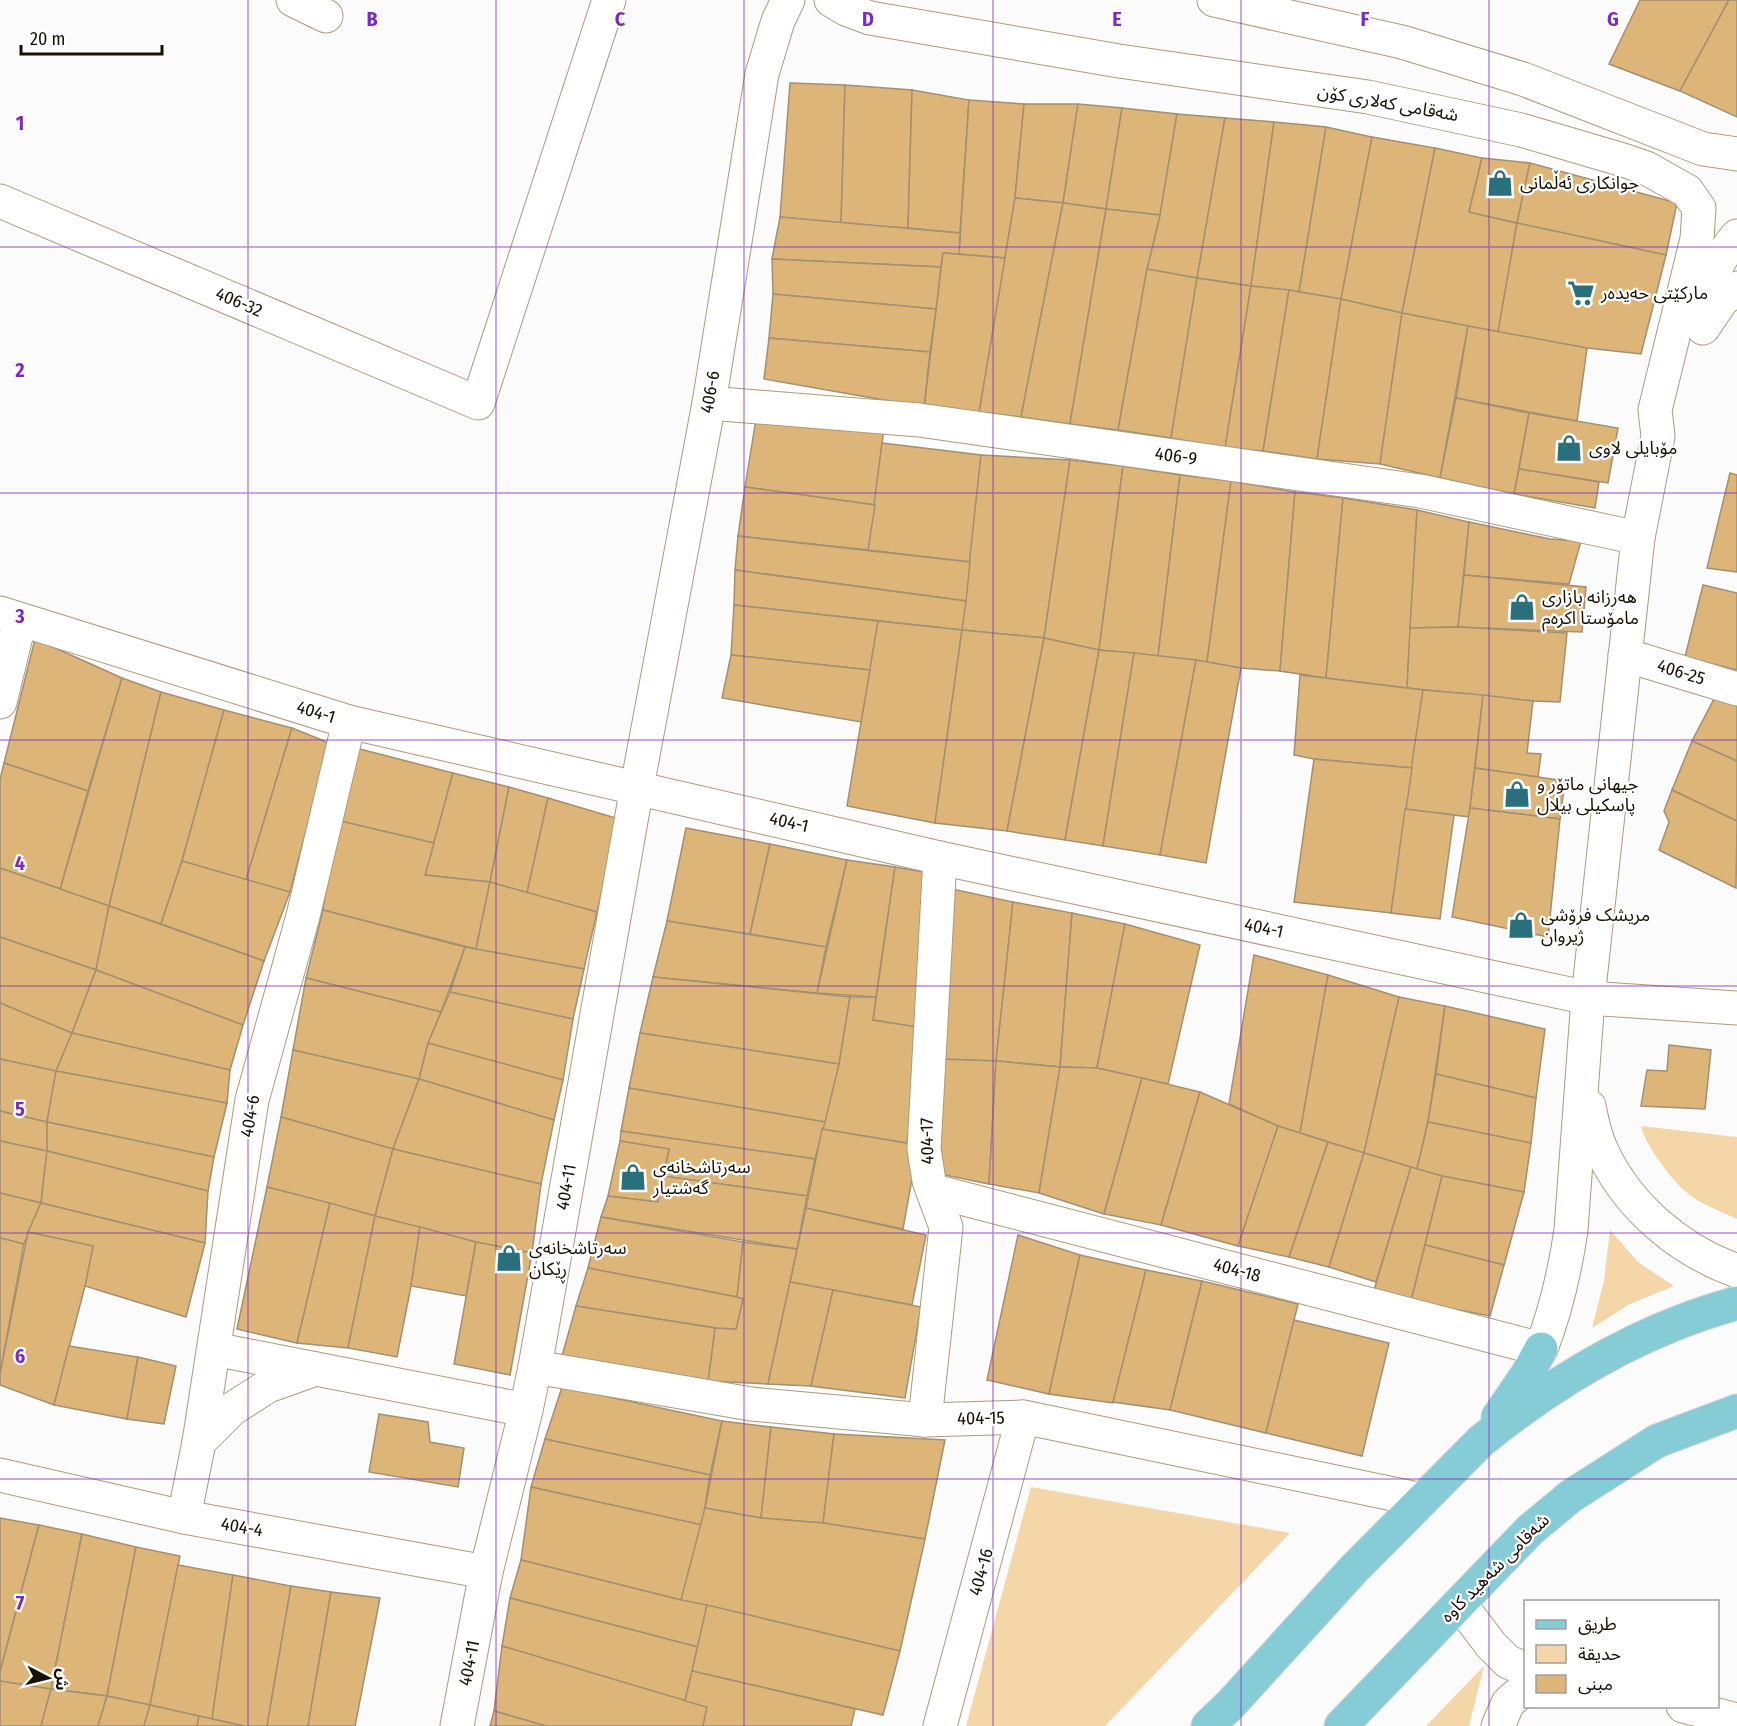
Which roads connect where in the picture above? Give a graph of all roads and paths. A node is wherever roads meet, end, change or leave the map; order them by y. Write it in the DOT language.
graph roads {
  1 [pos="293,0"];
  2 [pos="609,0"];
  3 [pos="788,0"];
  4 [pos="831,0"];
  5 [pos="1215,0"];
  6 [pos="326,16"];
  7 [pos="1737,154"];
  8 [pos="0,201"];
  9 [pos="1699,208"];
  10 [pos="1737,231"];
  11 [pos="1737,236"];
  12 [pos="1737,288"];
  13 [pos="1694,342"];
  14 [pos="709,403"];
  15 [pos="1658,436"];
  16 [pos="1638,538"];
  17 [pos="10,617"];
  18 [pos="1625,655"];
  19 [pos="1737,689"];
  20 [pos="0,702"];
  21 [pos="349,722"];
  22 [pos="637,787"];
  23 [pos="940,858"];
  24 [pos="1588,998"];
  25 [pos="1737,1008"];
  26 [pos="1582,1081"];
  27 [pos="934,1191"];
  28 [pos="1737,1271"];
  29 [pos="1737,1303"];
  30 [pos="214,1349"];
  31 [pos="1541,1349"];
  32 [pos="535,1367"];
  33 [pos="317,1368"];
  34 [pos="526,1410"];
  35 [pos="1737,1411"];
  36 [pos="1023,1418"];
  37 [pos="925,1420"];
  38 [pos="1482,1441"];
  39 [pos="199,1442"];
  40 [pos="0,1474"];
  41 [pos="1422,1500"];
  42 [pos="184,1517"];
  43 [pos="486,1572"];
  44 [pos="1460,1604"];
  45 [pos="1524,1668"];
  46 [pos="1524,1689"];
  47 [pos="1687,1708"];
  48 [pos="1737,1720"];
  49 [pos="457,1726"];
  50 [pos="940,1726"];
  51 [pos="1208,1726"];
  52 [pos="1341,1726"];
  53 [pos="1498,1726"];
  1 -- 6 [label="street"];
  2 -- 8 [label="street, 406-32"];
  3 -- 14 [label="street, 406-6"];
  4 -- 9 [label="street, شەقامی کەلاری کۆن"];
  5 -- 7 [label="street"];
  7 -- 9 [label="street"];
  9 -- 10 [label="street, شەقامی کەلاری کۆن"];
  9 -- 15 [label="street"];
  11 -- 13 [label="street"];
  12 -- 13 [label="street"];
  13 -- 15 [label="street"];
  14 -- 16 [label="street, 406-9"];
  14 -- 22 [label="street, 406-6"];
  15 -- 16 [label="street"];
  16 -- 18 [label="street"];
  17 -- 20 [label="street"];
  17 -- 21 [label="street, 404-1"];
  18 -- 19 [label="street, 406-25"];
  18 -- 24 [label="street"];
  21 -- 22 [label="street, 404-1"];
  21 -- 30 [label="street, 404-6"];
  22 -- 23 [label="street, 404-1"];
  22 -- 32 [label="street, 404-11"];
  23 -- 24 [label="street, 404-1"];
  23 -- 27 [label="street, 404-17"];
  24 -- 25 [label="street, 404-1"];
  24 -- 26 [label="street"];
  26 -- 28 [label="street"];
  26 -- 31 [label="street"];
  27 -- 31 [label="street, 404-18"];
  27 -- 37 [label="street, 404-17"];
  29 -- 38 [label="main road"];
  30 -- 33 [label="street"];
  30 -- 39 [label="street, 404-6"];
  31 -- 38 [label="main road"];
  32 -- 34 [label="street, 404-11"];
  32 -- 37 [label="street, 404-15"];
  33 -- 34 [label="street"];
  33 -- 39 [label="street"];
  34 -- 43 [label="street, 404-11"];
  35 -- 44 [label="main road, شەقامی شەهید کاوە"];
  36 -- 37 [label="street, 404-15"];
  36 -- 41 [label="street, 404-15"];
  36 -- 50 [label="street, 404-16"];
  38 -- 41 [label="main road"];
  39 -- 42 [label="street, 404-6"];
  40 -- 42 [label="street, 404-4"];
  41 -- 51 [label="main road"];
  42 -- 43 [label="street, 404-4"];
  43 -- 49 [label="street, 404-11"];
  44 -- 45 [label="street"];
  44 -- 52 [label="main road, شەقامی شەهید کاوە"];
  46 -- 53 [label="street"];
  47 -- 48 [label="street"];
}
